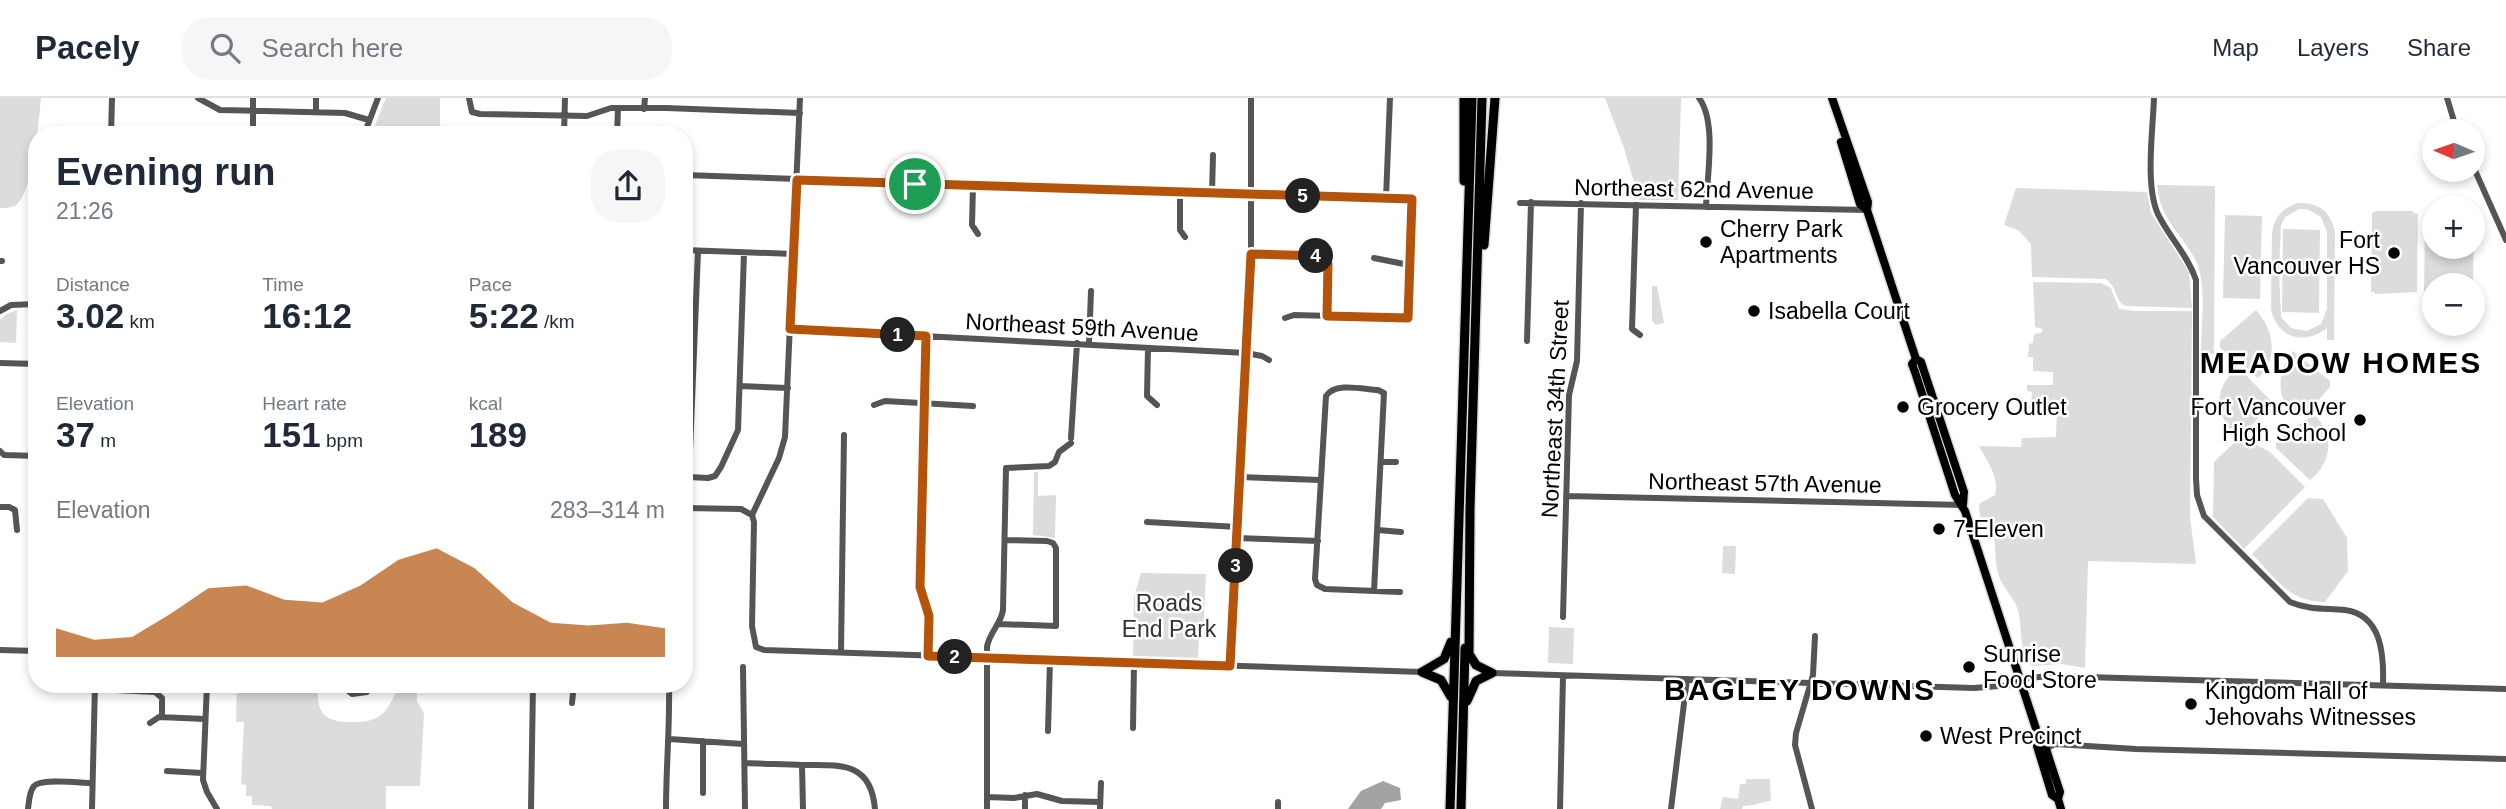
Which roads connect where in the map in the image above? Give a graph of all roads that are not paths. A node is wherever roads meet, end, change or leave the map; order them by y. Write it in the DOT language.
graph roads {
  1 [pos="112,98"];
  2 [pos="198,98"];
  3 [pos="253,98"];
  4 [pos="316,98"];
  5 [pos="378,98"];
  6 [pos="469,98"];
  7 [pos="565,98"];
  8 [pos="645,98"];
  9 [pos="800,98"];
  10 [pos="1251,98"];
  11 [pos="1390,98"];
  12 [pos="1464,98"];
  13 [pos="1472,98"];
  14 [pos="1482,98"];
  15 [pos="1496,98"];
  16 [pos="1699,98"];
  17 [pos="1826,98"];
  18 [pos="1832,98"];
  19 [pos="2154,98"];
  20 [pos="2447,98"];
  21 [pos="618,108"];
  22 [pos="644,109"];
  23 [pos="253,110"];
  24 [pos="316,112"];
  25 [pos="800,113"];
  26 [pos="564,116"];
  27 [pos="2453,119"];
  28 [pos="369,120"];
  29 [pos="111,126"];
  30 [pos="253,126"];
  31 [pos="367,126"];
  32 [pos="564,126"];
  33 [pos="617,126"];
  34 [pos="1213,155"];
  35 [pos="693,175"];
  36 [pos="797,180"];
  37 [pos="2480,182"];
  38 [pos="973,186"];
  39 [pos="1180,192"];
  40 [pos="1212,193"];
  41 [pos="1252,195"];
  42 [pos="1386,198"];
  43 [pos="1531,202"];
  44 [pos="1520,203"];
  45 [pos="1581,203"];
  46 [pos="1636,205"];
  47 [pos="1706,206"];
  48 [pos="1867,210"];
  49 [pos="978,234"];
  50 [pos="1185,237"];
  51 [pos="2506,240"];
  52 [pos="693,251"];
  53 [pos="698,251"];
  54 [pos="744,253"];
  55 [pos="793,254"];
  56 [pos="1251,254"];
  57 [pos="1374,258"];
  58 [pos="1409,265"];
  59 [pos="1091,291"];
  60 [pos="28,304"];
  61 [pos="1,308"];
  62 [pos="1327,316"];
  63 [pos="1476,317"];
  64 [pos="1285,318"];
  65 [pos="790,329"];
  66 [pos="693,332"];
  67 [pos="1640,335"];
  68 [pos="926,336"];
  69 [pos="1464,340"];
  70 [pos="1527,341"];
  71 [pos="1077,344"];
  72 [pos="1088,344"];
  73 [pos="1148,348"];
  74 [pos="1246,353"];
  75 [pos="1269,360"];
  76 [pos="0,363"];
  77 [pos="28,364"];
  78 [pos="740,386"];
  79 [pos="788,388"];
  80 [pos="923,403"];
  81 [pos="874,405"];
  82 [pos="1157,405"];
  83 [pos="973,406"];
  84 [pos="844,435"];
  85 [pos="0,452"];
  86 [pos="28,456"];
  87 [pos="1381,462"];
  88 [pos="1396,462"];
  89 [pos="693,477"];
  90 [pos="1240,478"];
  91 [pos="1320,480"];
  92 [pos="1566,496"];
  93 [pos="1963,505"];
  94 [pos="0,507"];
  95 [pos="693,508"];
  96 [pos="752,515"];
  97 [pos="1147,522"];
  98 [pos="1238,527"];
  99 [pos="17,530"];
  100 [pos="1378,530"];
  101 [pos="1401,531"];
  102 [pos="1237,538"];
  103 [pos="1004,540"];
  104 [pos="1318,541"];
  105 [pos="1374,591"];
  106 [pos="1400,592"];
  107 [pos="1468,597"];
  108 [pos="1456,599"];
  109 [pos="1563,617"];
  110 [pos="998,624"];
  111 [pos="1815,636"];
  112 [pos="0,650"];
  113 [pos="28,651"];
  114 [pos="841,653"];
  115 [pos="928,656"];
  116 [pos="987,659"];
  117 [pos="1050,660"];
  118 [pos="1134,663"];
  119 [pos="1230,666"];
  120 [pos="743,667"];
  121 [pos="1422,672"];
  122 [pos="1492,673"];
  123 [pos="1563,676"];
  124 [pos="1687,679"];
  125 [pos="2020,681"];
  126 [pos="1809,682"];
  127 [pos="2383,685"];
  128 [pos="2506,689"];
  129 [pos="95,693"];
  130 [pos="154,693"];
  131 [pos="206,693"];
  132 [pos="533,693"];
  133 [pos="573,693"];
  134 [pos="669,693"];
  135 [pos="1452,700"];
  136 [pos="572,703"];
  137 [pos="162,718"];
  138 [pos="205,719"];
  139 [pos="150,723"];
  140 [pos="1133,728"];
  141 [pos="1048,731"];
  142 [pos="669,739"];
  143 [pos="704,741"];
  144 [pos="2040,741"];
  145 [pos="743,744"];
  146 [pos="2046,749"];
  147 [pos="1462,755"];
  148 [pos="2506,759"];
  149 [pos="746,763"];
  150 [pos="802,765"];
  151 [pos="167,771"];
  152 [pos="202,773"];
  153 [pos="92,783"];
  154 [pos="1101,783"];
  155 [pos="703,793"];
  156 [pos="1025,795"];
  157 [pos="987,797"];
  158 [pos="2058,799"];
  159 [pos="1100,805"];
  160 [pos="216,808"];
  161 [pos="28,809"];
  162 [pos="92,809"];
  163 [pos="531,809"];
  164 [pos="666,809"];
  165 [pos="745,809"];
  166 [pos="803,809"];
  167 [pos="876,809"];
  168 [pos="987,809"];
  169 [pos="1025,809"];
  170 [pos="1450,809"];
  171 [pos="1461,809"];
  172 [pos="1560,809"];
  173 [pos="1671,809"];
  174 [pos="1812,809"];
  175 [pos="2062,809"];
  1 -- 29 [label="street"];
  2 -- 23 [label="street"];
  3 -- 23 [label="street"];
  4 -- 24 [label="street"];
  5 -- 28 [label="street"];
  6 -- 26 [label="street"];
  7 -- 26 [label="street"];
  8 -- 22 [label="street"];
  9 -- 25 [label="street"];
  10 -- 41 [label="street"];
  11 -- 42 [label="street"];
  12 -- 69 [label="highway"];
  13 -- 69 [label="highway"];
  14 -- 63 [label="highway"];
  15 -- 63 [label="highway"];
  16 -- 47 [label="street"];
  17 -- 48 [label="main road"];
  18 -- 48 [label="main road"];
  19 -- 127 [label="street"];
  20 -- 27 [label="street"];
  21 -- 22 [label="street"];
  21 -- 26 [label="street"];
  21 -- 33 [label="street"];
  22 -- 25 [label="street"];
  23 -- 24 [label="street"];
  23 -- 30 [label="street"];
  24 -- 28 [label="street"];
  25 -- 36 [label="street"];
  26 -- 32 [label="street"];
  28 -- 31 [label="street"];
  34 -- 40 [label="street"];
  35 -- 36 [label="street"];
  36 -- 38 [label="street"];
  36 -- 55 [label="street"];
  37 -- 51 [label="street"];
  38 -- 39 [label="street"];
  38 -- 49 [label="street"];
  39 -- 40 [label="street"];
  39 -- 50 [label="street"];
  40 -- 41 [label="street"];
  41 -- 42 [label="street"];
  41 -- 56 [label="street"];
  42 -- 58 [label="street"];
  43 -- 44 [label="street, Northeast 62nd Avenue"];
  43 -- 45 [label="street, Northeast 62nd Avenue"];
  43 -- 70 [label="street"];
  45 -- 46 [label="street, Northeast 62nd Avenue"];
  45 -- 92 [label="street, Northeast 34th Street"];
  46 -- 47 [label="street, Northeast 62nd Avenue"];
  46 -- 67 [label="street"];
  47 -- 48 [label="street, Northeast 62nd Avenue"];
  48 -- 93 [label="main road"];
  52 -- 53 [label="street"];
  53 -- 54 [label="street"];
  53 -- 66 [label="street"];
  54 -- 55 [label="street"];
  54 -- 78 [label="street"];
  55 -- 65 [label="street"];
  56 -- 62 [label="street"];
  56 -- 74 [label="street"];
  57 -- 58 [label="street"];
  58 -- 62 [label="street"];
  59 -- 72 [label="street"];
  60 -- 61 [label="street"];
  62 -- 64 [label="street"];
  63 -- 107 [label="highway"];
  65 -- 68 [label="street, Northeast 59th Avenue"];
  65 -- 79 [label="street"];
  68 -- 71 [label="street, Northeast 59th Avenue"];
  68 -- 80 [label="street"];
  69 -- 108 [label="highway"];
  71 -- 72 [label="street, Northeast 59th Avenue"];
  71 -- 103 [label="street"];
  72 -- 73 [label="street, Northeast 59th Avenue"];
  73 -- 74 [label="street, Northeast 59th Avenue"];
  73 -- 82 [label="street"];
  74 -- 75 [label="street, Northeast 59th Avenue"];
  74 -- 90 [label="street"];
  76 -- 77 [label="street"];
  78 -- 79 [label="street"];
  78 -- 89 [label="street"];
  79 -- 96 [label="street"];
  80 -- 81 [label="street"];
  80 -- 83 [label="street"];
  80 -- 115 [label="street"];
  84 -- 114 [label="street"];
  85 -- 86 [label="street"];
  87 -- 88 [label="street"];
  87 -- 91 [label="street"];
  87 -- 100 [label="street"];
  90 -- 91 [label="street"];
  90 -- 98 [label="street"];
  91 -- 104 [label="street"];
  92 -- 93 [label="street, Northeast 57th Avenue"];
  92 -- 109 [label="street, Northeast 34th Street"];
  93 -- 125 [label="main road"];
  94 -- 99 [label="street"];
  95 -- 96 [label="street"];
  96 -- 114 [label="street"];
  97 -- 98 [label="street"];
  98 -- 102 [label="street"];
  100 -- 101 [label="street"];
  100 -- 105 [label="street"];
  102 -- 104 [label="street"];
  102 -- 119 [label="street"];
  103 -- 110 [label="street"];
  103 -- 110 [label="street"];
  104 -- 105 [label="street"];
  105 -- 106 [label="street"];
  107 -- 122 [label="highway"];
  107 -- 147 [label="highway"];
  108 -- 121 [label="highway"];
  108 -- 135 [label="highway"];
  110 -- 116 [label="street"];
  111 -- 126 [label="street"];
  112 -- 113 [label="street"];
  114 -- 115 [label="street"];
  115 -- 116 [label="street"];
  116 -- 117 [label="street"];
  116 -- 157 [label="street"];
  117 -- 118 [label="street"];
  117 -- 141 [label="street"];
  118 -- 119 [label="street"];
  118 -- 140 [label="street"];
  119 -- 121 [label="street"];
  120 -- 145 [label="street"];
  121 -- 135 [label="highway"];
  122 -- 123 [label="street"];
  122 -- 147 [label="highway"];
  123 -- 124 [label="street"];
  123 -- 172 [label="street"];
  124 -- 126 [label="street"];
  124 -- 173 [label="street"];
  125 -- 126 [label="street"];
  125 -- 127 [label="street"];
  125 -- 144 [label="main road"];
  126 -- 174 [label="street"];
  127 -- 128 [label="street"];
  129 -- 153 [label="street"];
  130 -- 137 [label="street"];
  131 -- 138 [label="street"];
  132 -- 163 [label="street"];
  133 -- 136 [label="street"];
  134 -- 142 [label="street"];
  135 -- 170 [label="highway"];
  137 -- 138 [label="street"];
  137 -- 139 [label="street"];
  138 -- 152 [label="street"];
  142 -- 143 [label="street"];
  142 -- 164 [label="street"];
  143 -- 145 [label="street"];
  143 -- 155 [label="street"];
  144 -- 146 [label="main road"];
  144 -- 158 [label="main road"];
  145 -- 149 [label="street"];
  146 -- 148 [label="street"];
  146 -- 158 [label="main road"];
  147 -- 171 [label="highway"];
  149 -- 150 [label="street"];
  149 -- 165 [label="street"];
  150 -- 166 [label="street"];
  150 -- 167 [label="street"];
  151 -- 152 [label="street"];
  152 -- 160 [label="street"];
  153 -- 161 [label="street"];
  153 -- 162 [label="street"];
  154 -- 159 [label="street"];
  156 -- 157 [label="street"];
  156 -- 159 [label="street"];
  156 -- 169 [label="street"];
  157 -- 168 [label="street"];
  158 -- 175 [label="main road"];
}
